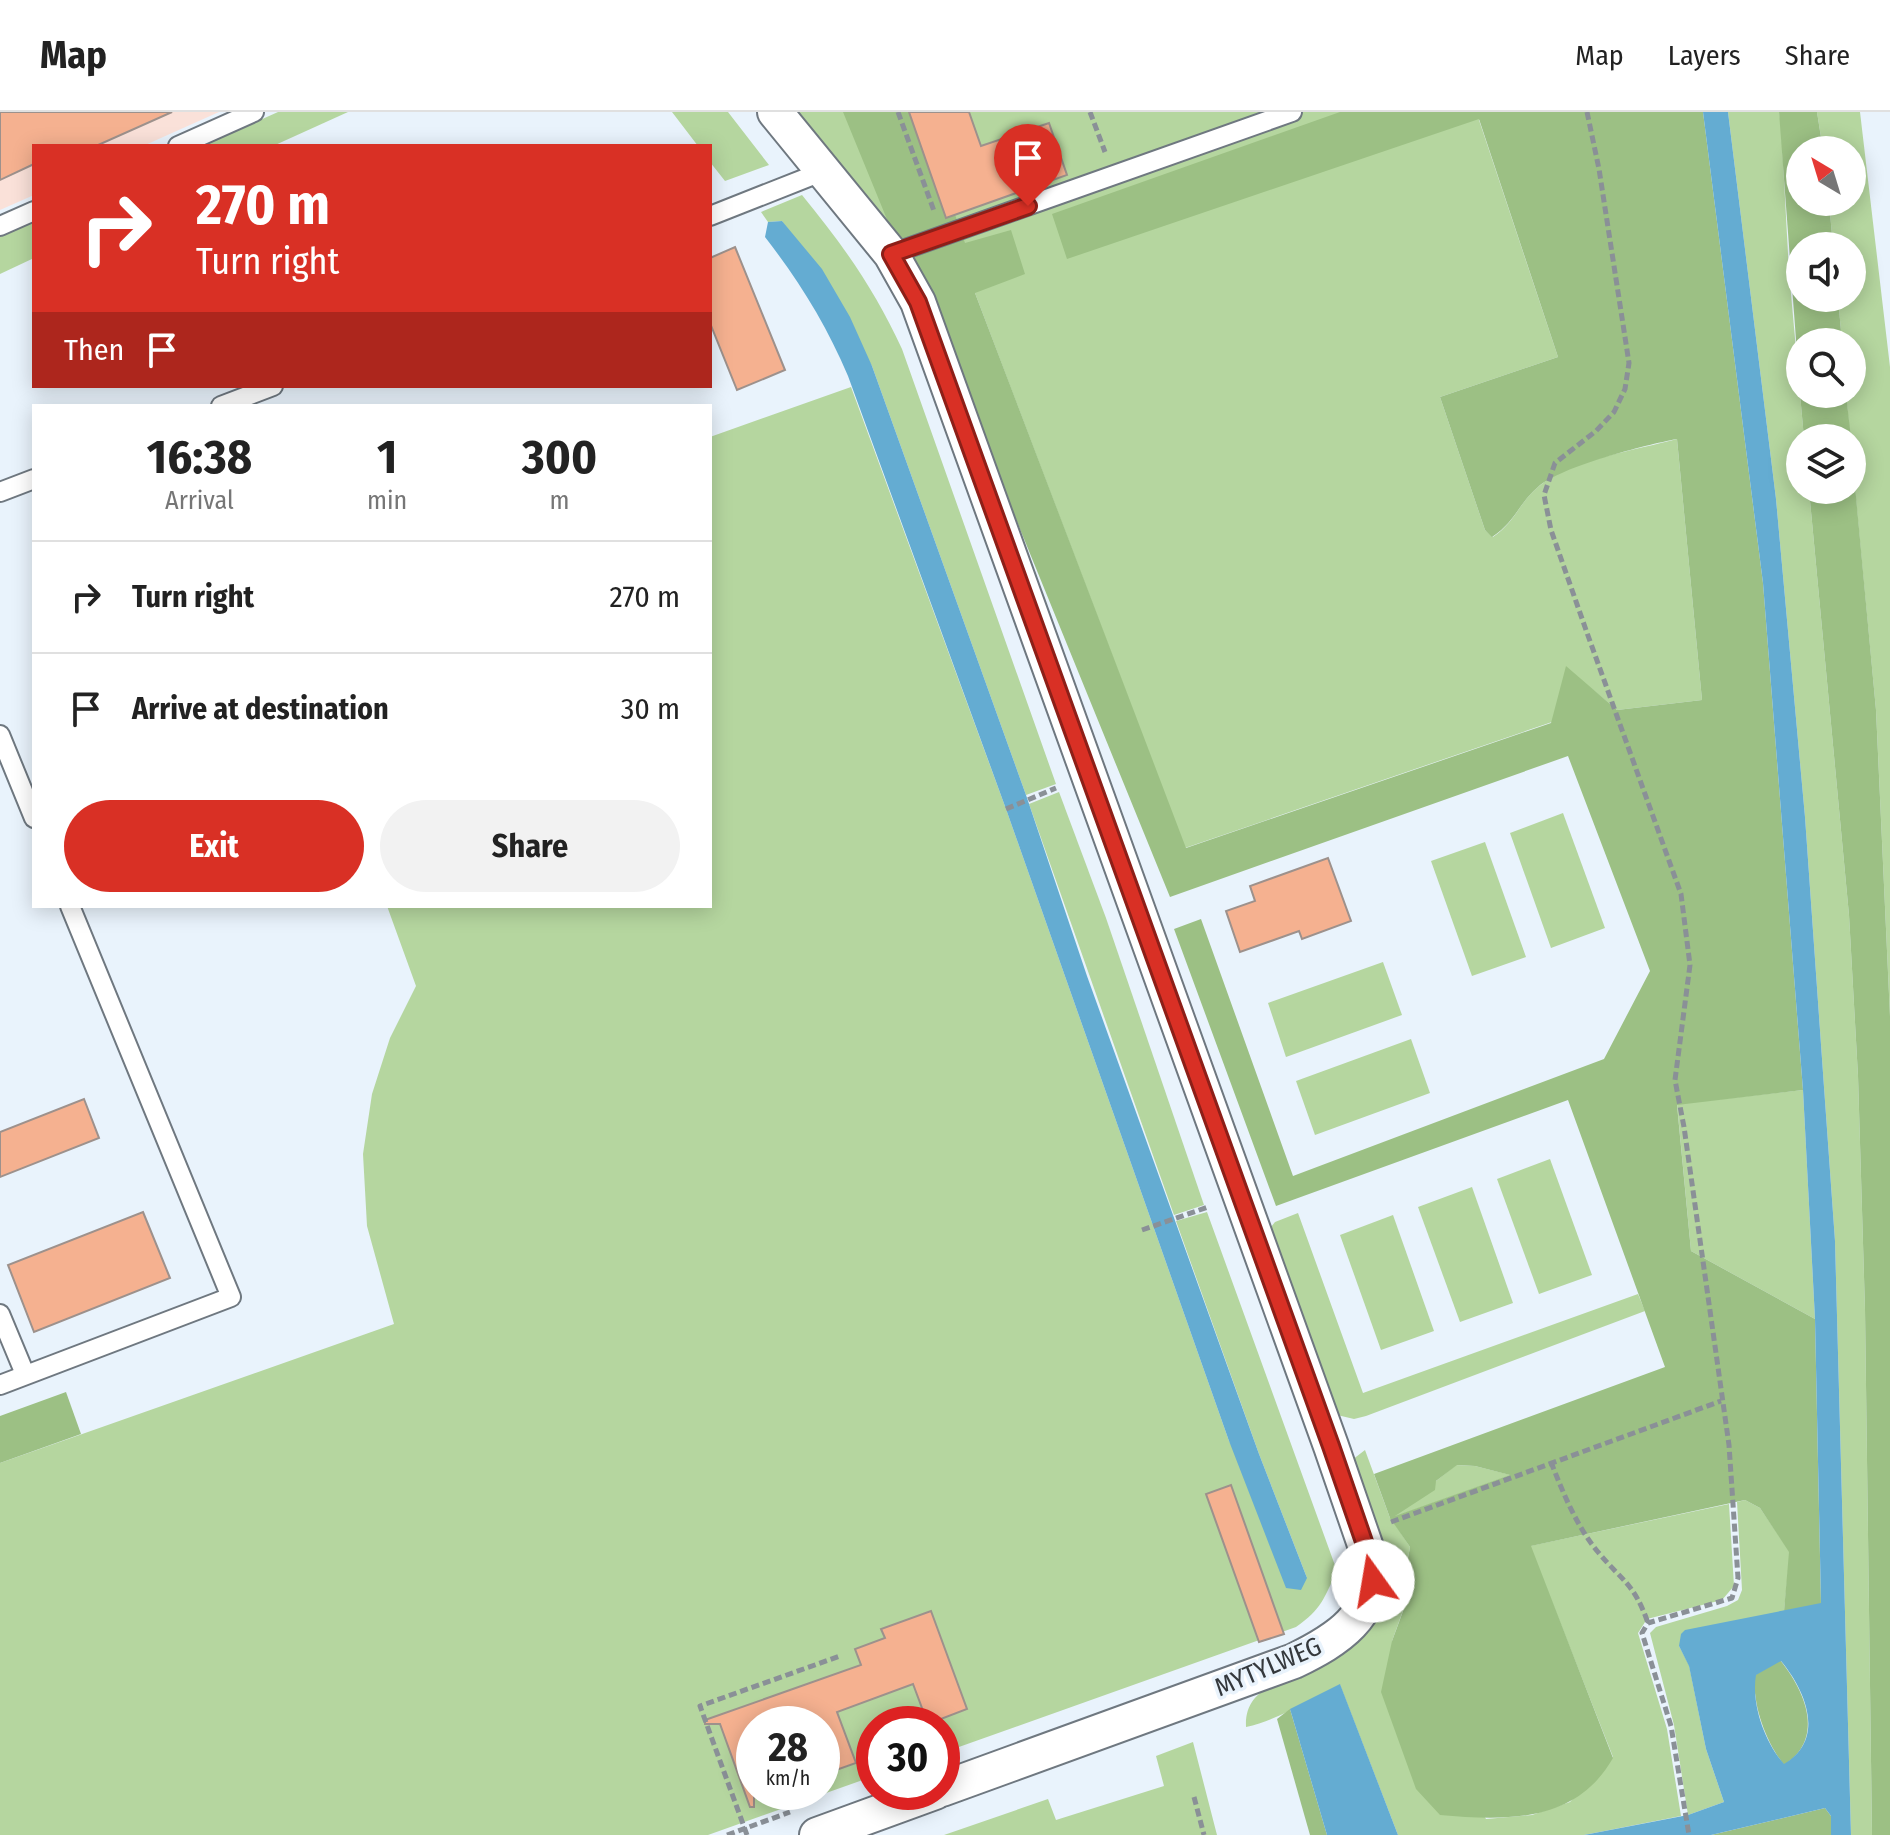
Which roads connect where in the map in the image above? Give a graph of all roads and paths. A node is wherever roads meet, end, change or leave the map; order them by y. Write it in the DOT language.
graph roads {
  1 [pos="254,112"];
  2 [pos="775,112"];
  3 [pos="898,112"];
  4 [pos="1090,112"];
  5 [pos="1292,112"];
  6 [pos="1587,112"];
  7 [pos="182,144"];
  8 [pos="824,171"];
  9 [pos="1114,177"];
  10 [pos="32,212"];
  11 [pos="712,215"];
  12 [pos="0,226"];
  13 [pos="943,234"];
  14 [pos="891,254"];
  15 [pos="268,388"];
  16 [pos="226,404"];
  17 [pos="32,480"];
  18 [pos="0,492"];
  19 [pos="0,735"];
  20 [pos="1056,774"];
  21 [pos="1065,801"];
  22 [pos="1024,802"];
  23 [pos="1006,809"];
  24 [pos="32,813"];
  25 [pos="71,908"];
  26 [pos="1205,1194"];
  27 [pos="1175,1219"];
  28 [pos="1214,1221"];
  29 [pos="1142,1230"];
  30 [pos="0,1314"];
  31 [pos="25,1374"];
  32 [pos="0,1385"];
  33 [pos="1721,1401"];
  34 [pos="1551,1462"];
  35 [pos="1361,1533"];
  36 [pos="1648,1623"];
  37 [pos="840,1656"];
  38 [pos="960,1782"];
  39 [pos="1194,1797"];
  40 [pos="886,1810"];
  41 [pos="747,1835"];
  42 [pos="817,1835"];
  43 [pos="1204,1835"];
  44 [pos="1689,1835"];
  1 -- 7 [label="lane"];
  2 -- 8 [label="street, MYTYLWEG"];
  3 -- 13 [label="path"];
  4 -- 9 [label="path"];
  5 -- 9 [label="lane"];
  6 -- 33 [label="path"];
  8 -- 11 [label="lane"];
  8 -- 14 [label="street, MYTYLWEG"];
  9 -- 13 [label="lane"];
  10 -- 12 [label="lane"];
  13 -- 14 [label="lane"];
  14 -- 35 [label="street, MYTYLWEG"];
  15 -- 16 [label="lane"];
  17 -- 18 [label="lane"];
  19 -- 24 [label="lane"];
  20 -- 21 [label="path"];
  22 -- 23 [label="path"];
  25 -- 31 [label="lane"];
  26 -- 28 [label="path"];
  27 -- 29 [label="path"];
  30 -- 31 [label="lane"];
  31 -- 32 [label="lane"];
  33 -- 34 [label="path"];
  33 -- 36 [label="path"];
  34 -- 35 [label="path"];
  34 -- 36 [label="path"];
  35 -- 38 [label="street, MYTYLWEG"];
  36 -- 44 [label="path"];
  37 -- 41 [label="path"];
  39 -- 43 [label="path"];
  40 -- 42 [label="street"];
}
